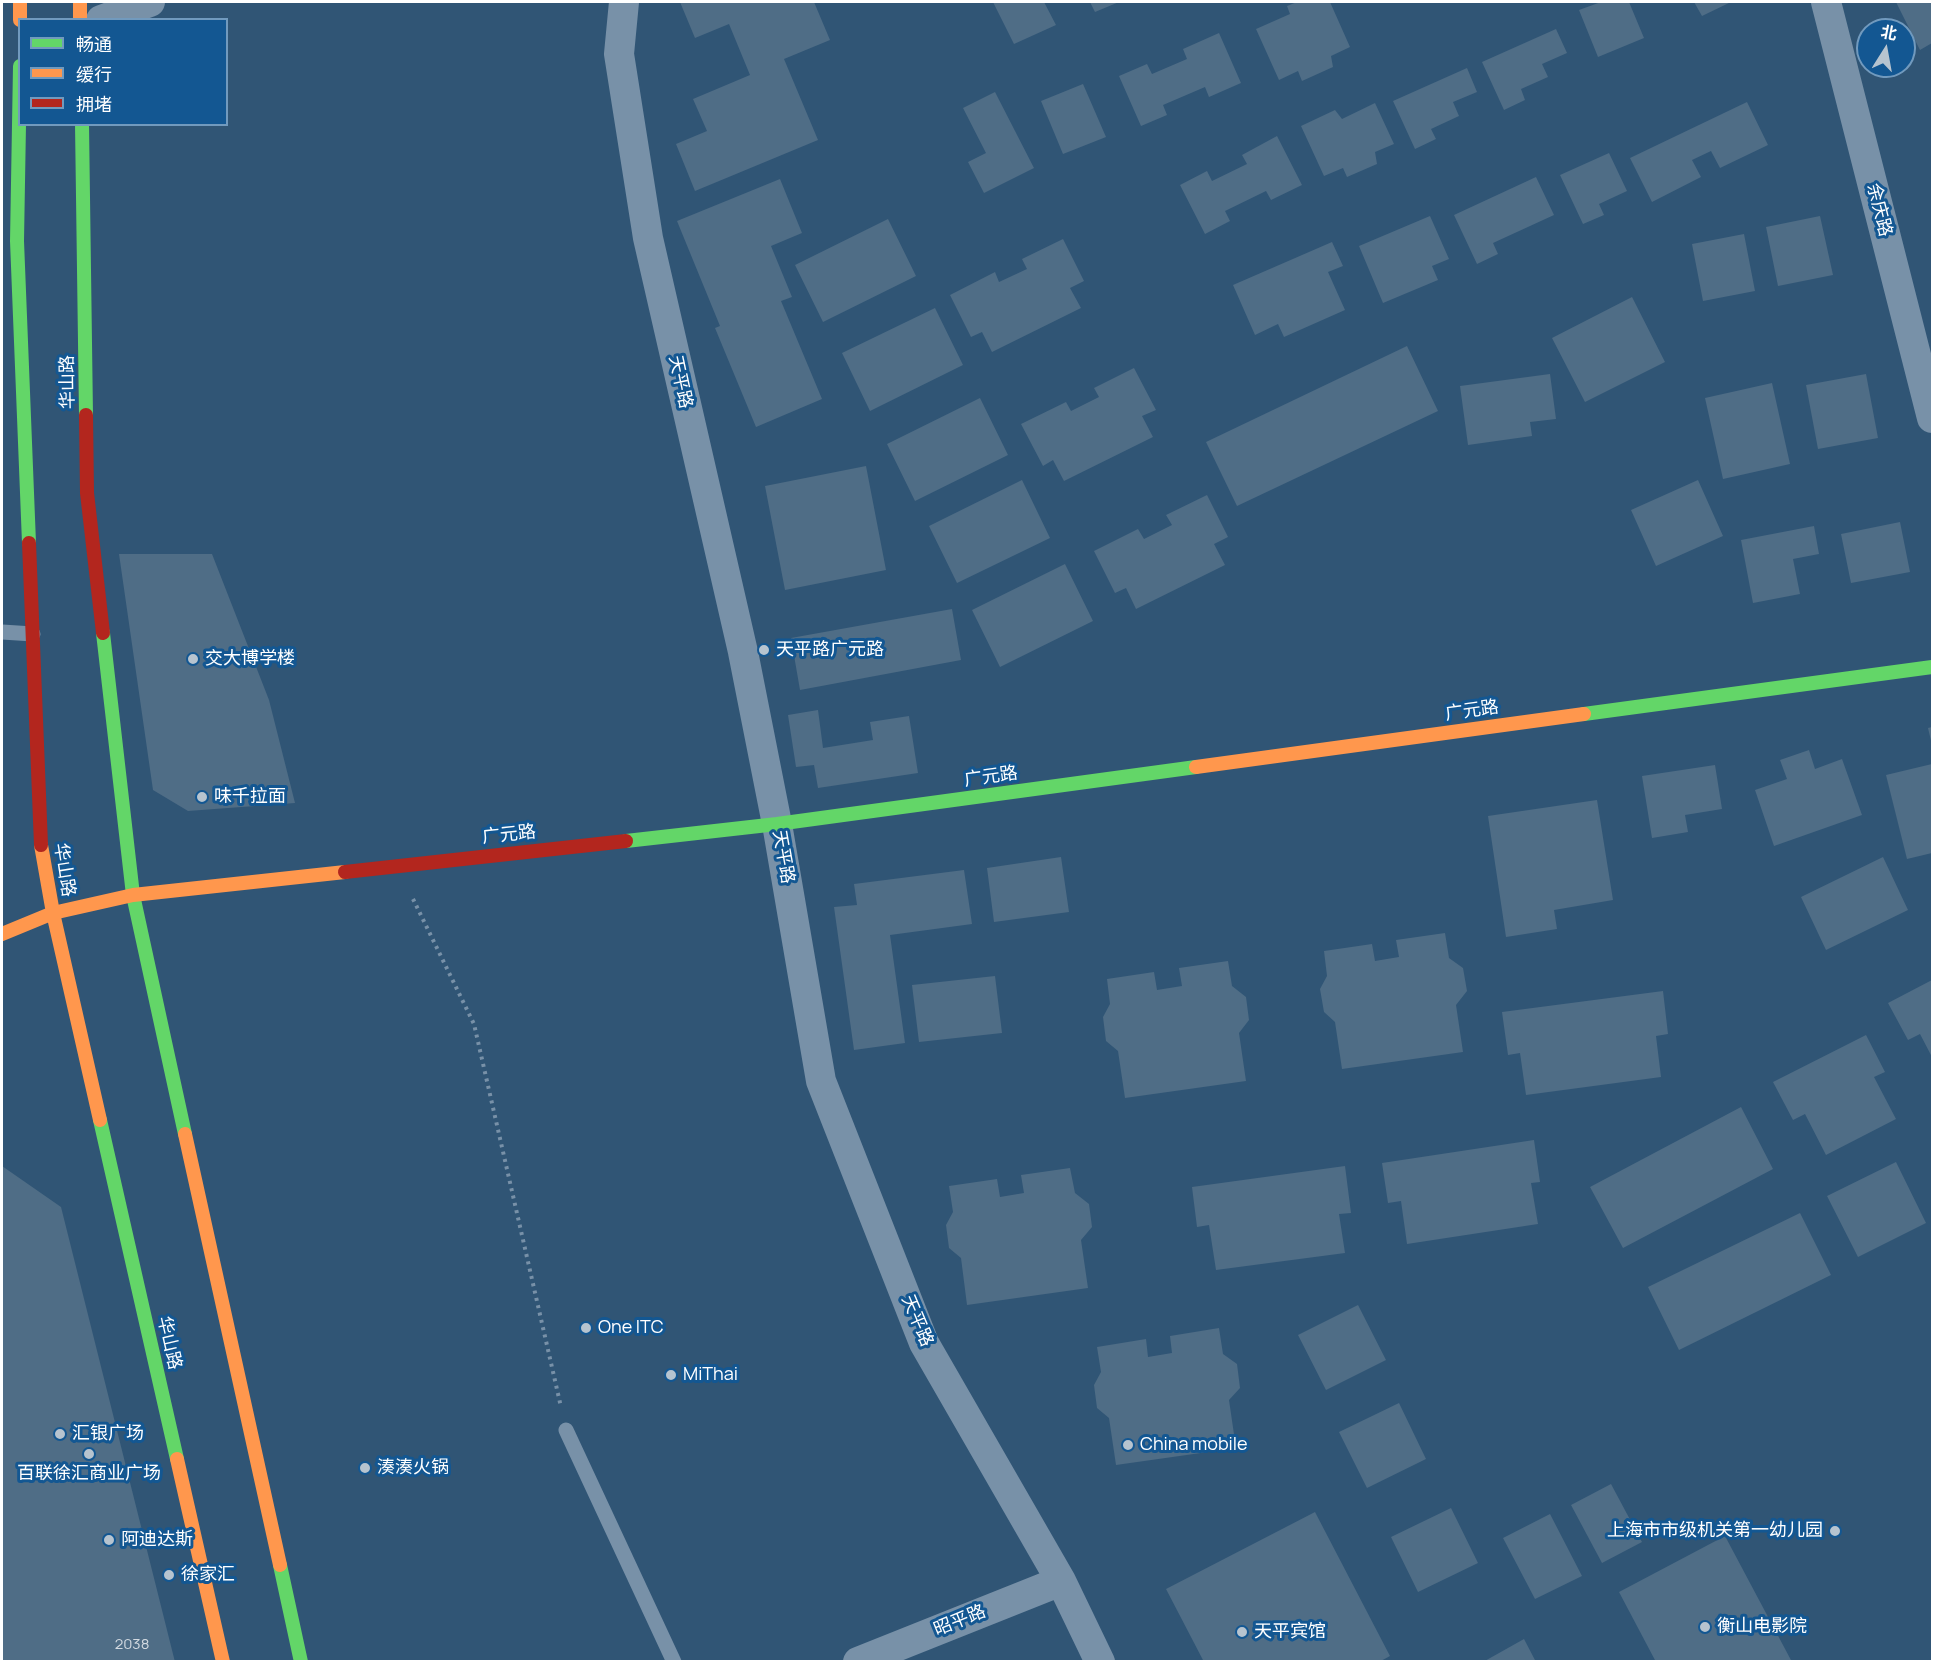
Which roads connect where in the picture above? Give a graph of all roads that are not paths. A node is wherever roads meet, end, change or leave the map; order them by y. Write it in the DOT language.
graph roads {
  1 [pos="20,2"];
  2 [pos="80,2"];
  3 [pos="150,2"];
  4 [pos="624,2"];
  5 [pos="1826,2"];
  6 [pos="20,18"];
  7 [pos="80,18"];
  8 [pos="106,18"];
  9 [pos="19,126"];
  10 [pos="82,126"];
  11 [pos="1932,418"];
  12 [pos="2,633"];
  13 [pos="33,634"];
  14 [pos="1932,667"];
  15 [pos="777,824"];
  16 [pos="134,895"];
  17 [pos="53,913"];
  18 [pos="2,934"];
  19 [pos="566,1430"];
  20 [pos="1061,1581"];
  21 [pos="223,1662"];
  22 [pos="301,1662"];
  23 [pos="674,1662"];
  24 [pos="858,1662"];
  25 [pos="1100,1662"];
  1 -- 6 [label="main road"];
  2 -- 7 [label="main road"];
  3 -- 8 [label="street"];
  4 -- 15 [label="street, 天平路"];
  5 -- 11 [label="street, 余庆路"];
  9 -- 13 [label="main road, 华山路"];
  10 -- 16 [label="main road, 华山路"];
  12 -- 13 [label="lane"];
  13 -- 17 [label="main road, 华山路"];
  14 -- 15 [label="main road, 广元路"];
  15 -- 16 [label="main road, 广元路"];
  15 -- 20 [label="street, 天平路"];
  16 -- 17 [label="main road, 广元路"];
  16 -- 22 [label="main road, 华山路"];
  17 -- 18 [label="main road, 广元路"];
  17 -- 21 [label="main road, 华山路"];
  19 -- 23 [label="lane"];
  20 -- 24 [label="street, 昭平路"];
  20 -- 25 [label="street, 天平路"];
}
